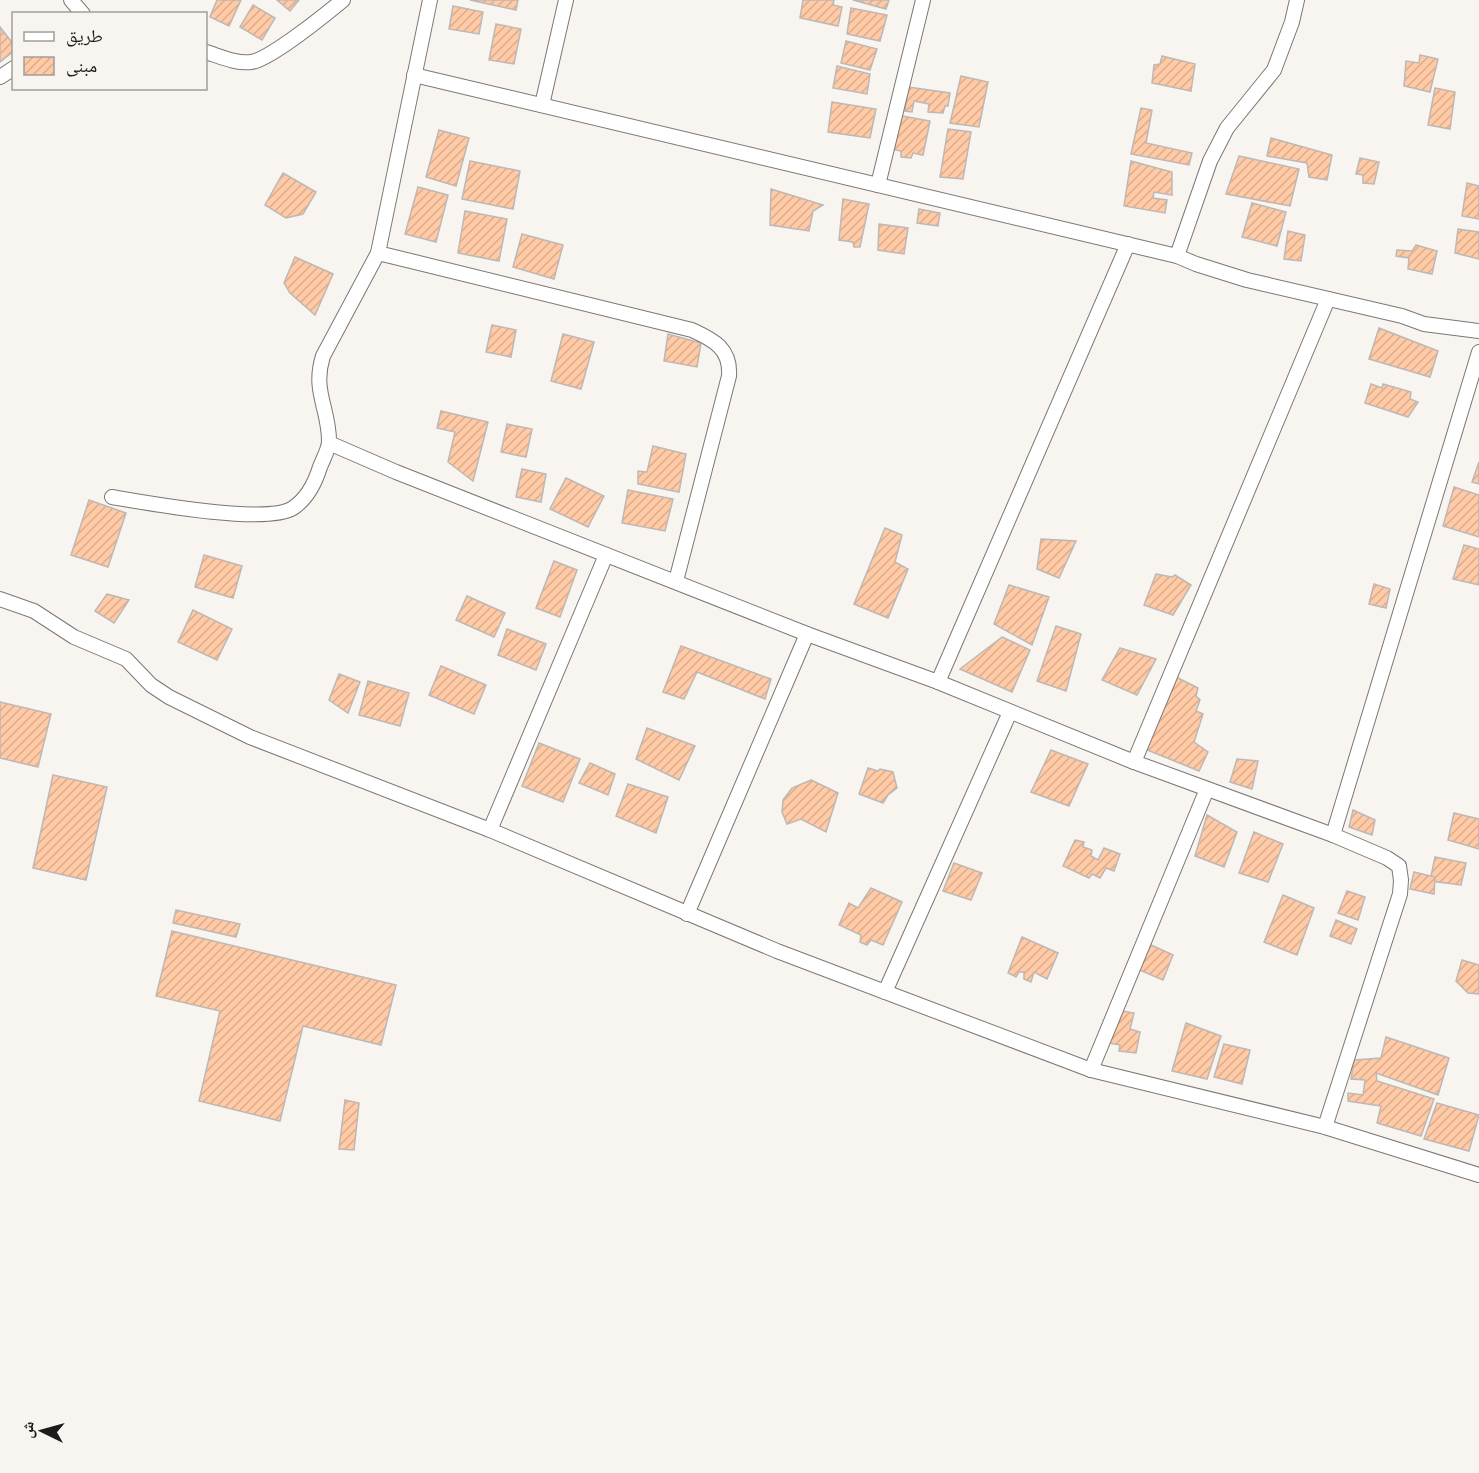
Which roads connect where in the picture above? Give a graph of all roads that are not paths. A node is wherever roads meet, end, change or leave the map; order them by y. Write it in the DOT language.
graph roads {
  1 [pos="71,0"];
  2 [pos="343,0"];
  3 [pos="430,0"];
  4 [pos="566,0"];
  5 [pos="923,0"];
  6 [pos="1297,0"];
  7 [pos="81,12"];
  8 [pos="207,52"];
  9 [pos="414,75"];
  10 [pos="542,105"];
  11 [pos="878,185"];
  12 [pos="1128,244"];
  13 [pos="378,253"];
  14 [pos="1177,256"];
  15 [pos="1328,299"];
  16 [pos="1479,332"];
  17 [pos="1479,352"];
  18 [pos="329,443"];
  19 [pos="112,497"];
  20 [pos="606,555"];
  21 [pos="676,581"];
  22 [pos="0,599"];
  23 [pos="807,634"];
  24 [pos="938,682"];
  25 [pos="1010,712"];
  26 [pos="1134,762"];
  27 [pos="1207,789"];
  28 [pos="490,830"];
  29 [pos="1333,835"];
  30 [pos="687,914"];
  31 [pos="885,992"];
  32 [pos="1091,1070"];
  33 [pos="1324,1126"];
  34 [pos="1479,1174"];
  1 -- 7 [label="street"];
  2 -- 8 [label="street"];
  3 -- 9 [label="street"];
  4 -- 10 [label="street"];
  5 -- 11 [label="street"];
  6 -- 14 [label="street"];
  9 -- 10 [label="street"];
  9 -- 13 [label="street"];
  10 -- 11 [label="street"];
  11 -- 12 [label="street"];
  12 -- 14 [label="street"];
  12 -- 24 [label="street"];
  13 -- 18 [label="street"];
  13 -- 21 [label="street"];
  14 -- 15 [label="street"];
  15 -- 16 [label="street"];
  15 -- 26 [label="street"];
  17 -- 29 [label="street"];
  18 -- 19 [label="street"];
  18 -- 20 [label="street"];
  20 -- 21 [label="street"];
  20 -- 28 [label="street"];
  21 -- 23 [label="street"];
  22 -- 28 [label="street"];
  23 -- 24 [label="street"];
  23 -- 30 [label="street"];
  24 -- 25 [label="street"];
  25 -- 26 [label="street"];
  25 -- 31 [label="street"];
  26 -- 27 [label="street"];
  27 -- 29 [label="street"];
  27 -- 32 [label="street"];
  28 -- 30 [label="street"];
  29 -- 33 [label="street"];
  30 -- 31 [label="street"];
  31 -- 32 [label="street"];
  32 -- 33 [label="street"];
  33 -- 34 [label="street"];
}
